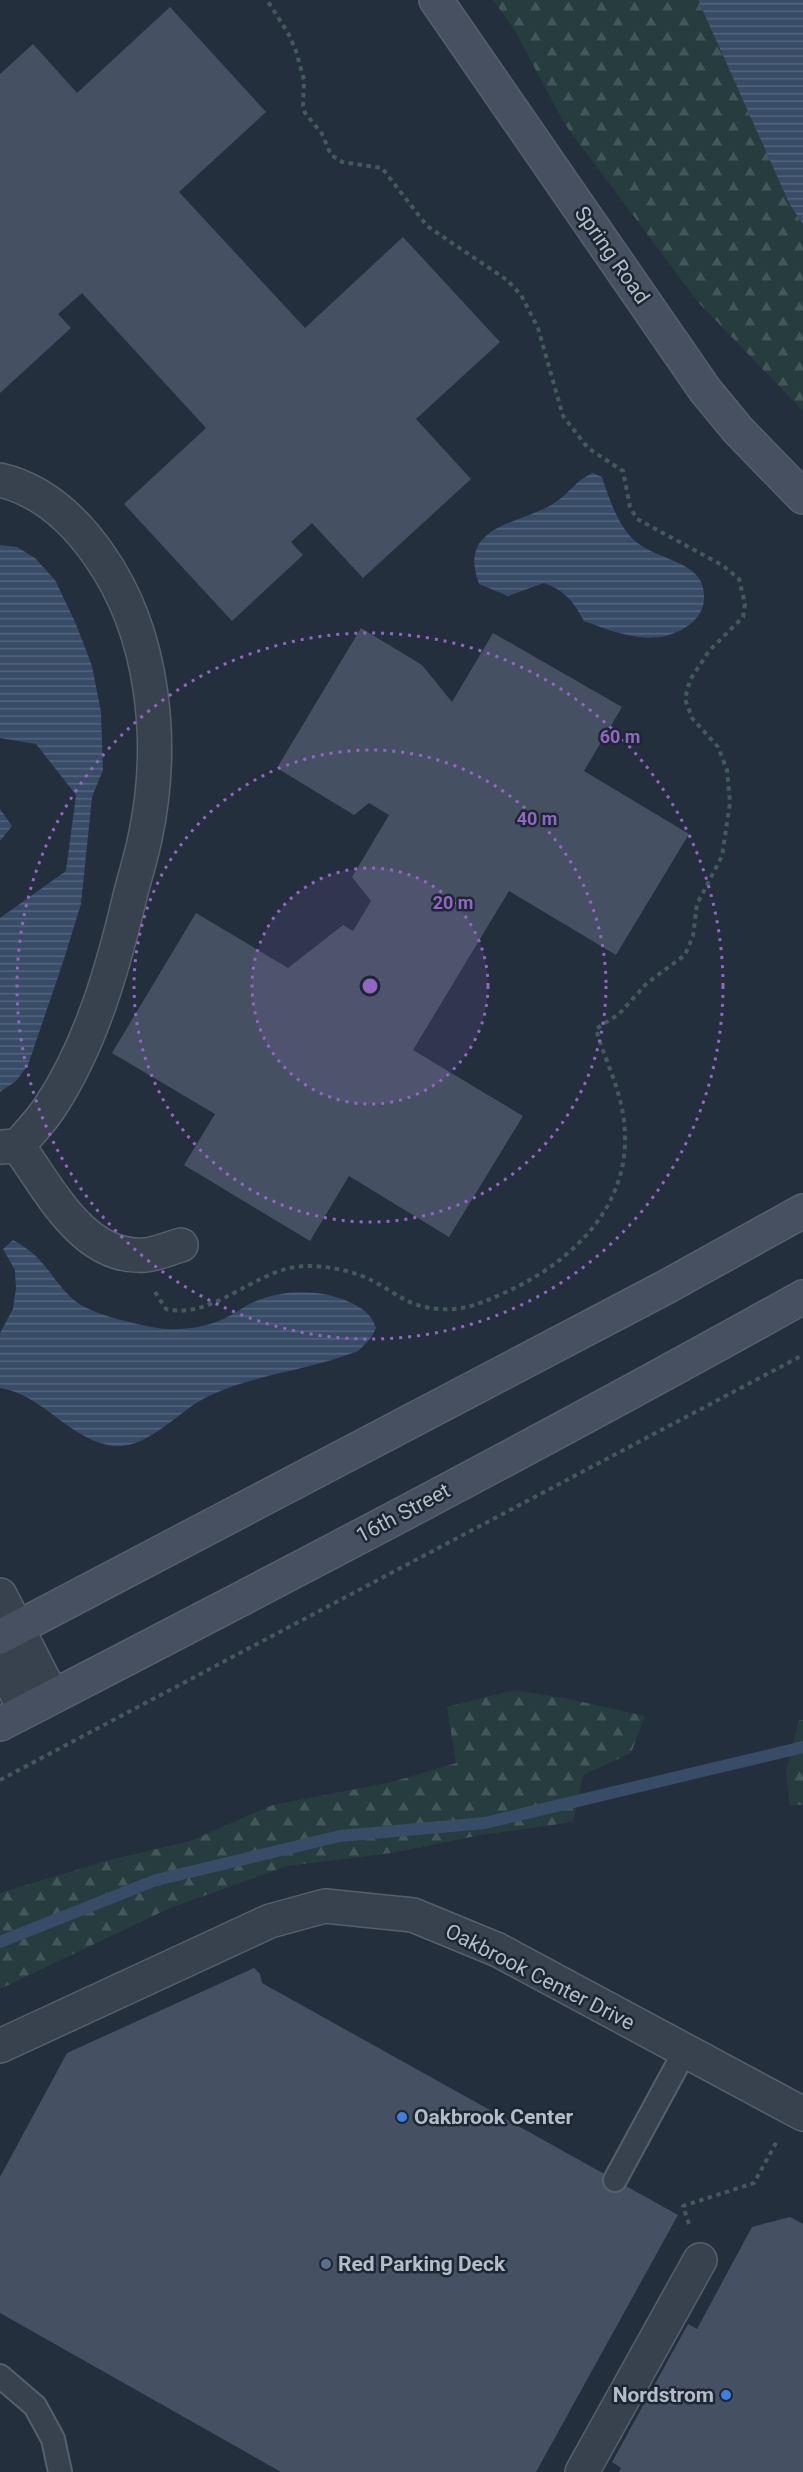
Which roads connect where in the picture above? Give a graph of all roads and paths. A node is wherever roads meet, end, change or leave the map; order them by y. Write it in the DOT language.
graph roads {
  1 [pos="267,0"];
  2 [pos="436,0"];
  3 [pos="0,480"];
  4 [pos="803,497"];
  5 [pos="9,1146"];
  6 [pos="803,1211"];
  7 [pos="181,1245"];
  8 [pos="145,1255"];
  9 [pos="803,1297"];
  10 [pos="803,1355"];
  11 [pos="0,1595"];
  12 [pos="9,1633"];
  13 [pos="0,1658"];
  14 [pos="26,1710"];
  15 [pos="0,1780"];
  16 [pos="0,2046"];
  17 [pos="685,2051"];
  18 [pos="803,2114"];
  19 [pos="777,2140"];
  20 [pos="615,2180"];
  21 [pos="700,2260"];
  22 [pos="0,2376"];
  23 [pos="60,2472"];
  24 [pos="582,2472"];
  1 -- 8 [label="path"];
  2 -- 4 [label="street, Spring Road"];
  3 -- 5 [label="street"];
  5 -- 8 [label="street"];
  6 -- 12 [label="street"];
  7 -- 8 [label="street"];
  9 -- 14 [label="street, 16th Street"];
  10 -- 15 [label="path"];
  11 -- 12 [label="street"];
  12 -- 14 [label="street"];
  13 -- 14 [label="street"];
  16 -- 17 [label="street, Oakbrook Center Drive"];
  17 -- 18 [label="street, Oakbrook Center Drive"];
  17 -- 20 [label="lane"];
  19 -- 21 [label="path"];
  21 -- 24 [label="street"];
  22 -- 23 [label="lane"];
}
